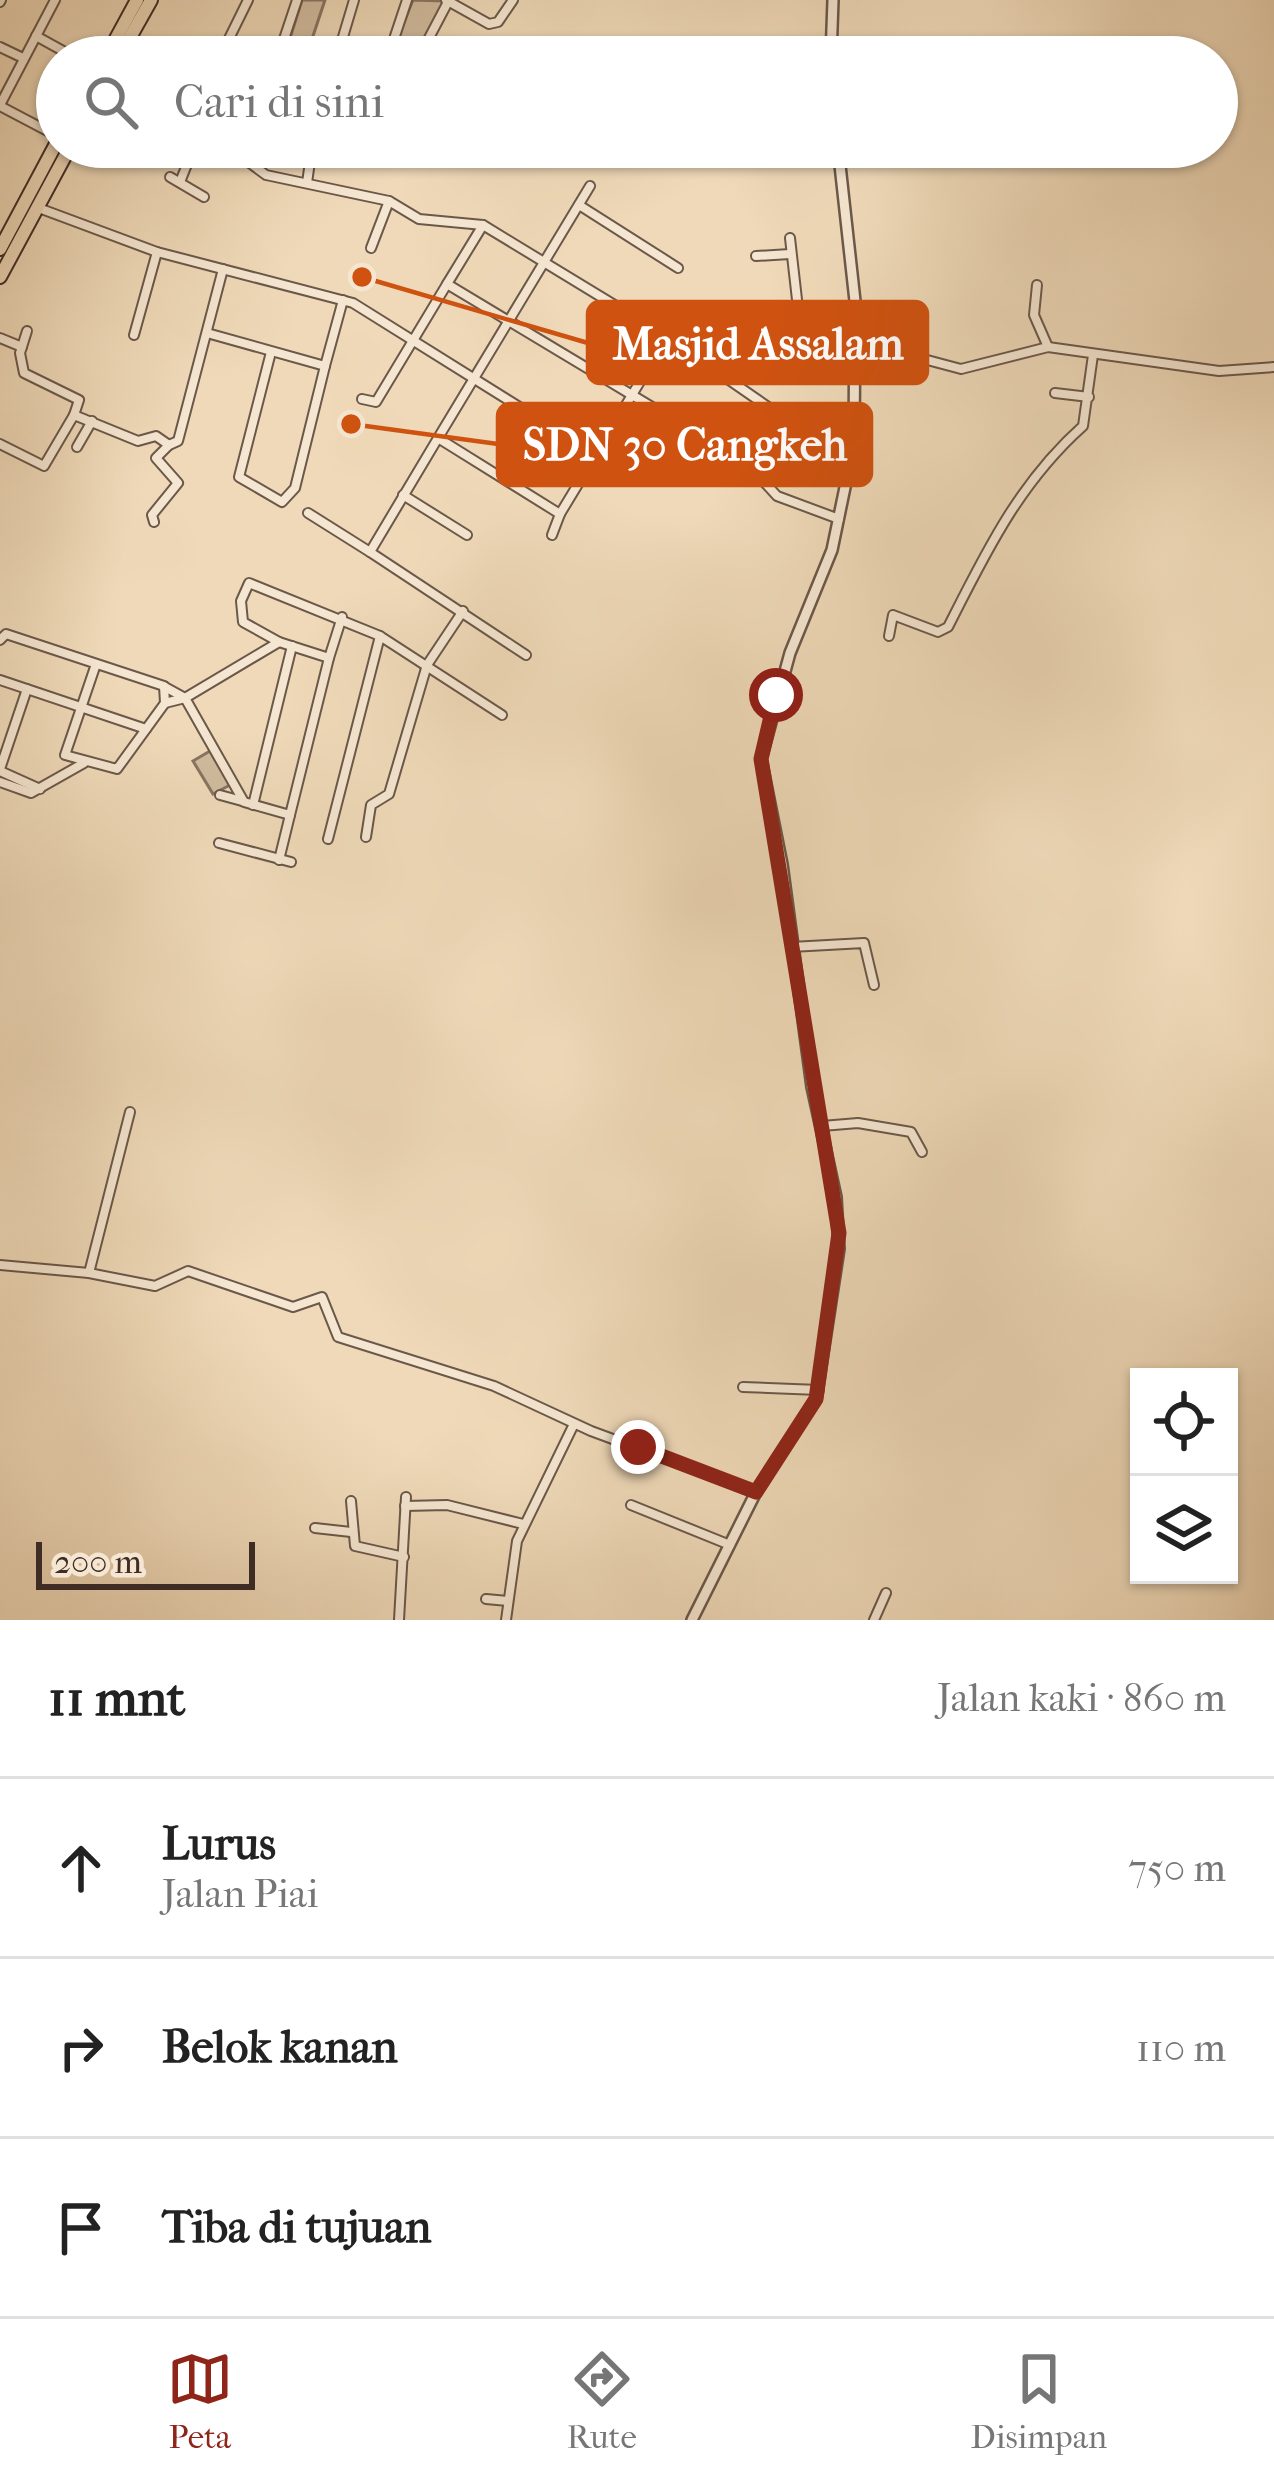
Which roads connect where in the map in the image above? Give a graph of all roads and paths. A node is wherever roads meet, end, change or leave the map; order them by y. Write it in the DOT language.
graph roads {
  1 [pos="55,0"];
  2 [pos="137,0"];
  3 [pos="151,0"];
  4 [pos="248,0"];
  5 [pos="297,0"];
  6 [pos="354,0"];
  7 [pos="407,0"];
  8 [pos="448,0"];
  9 [pos="513,0"];
  10 [pos="833,0"];
  11 [pos="36,36"];
  12 [pos="117,36"];
  13 [pos="131,36"];
  14 [pos="230,36"];
  15 [pos="285,36"];
  16 [pos="343,36"];
  17 [pos="395,36"];
  18 [pos="430,36"];
  19 [pos="832,36"];
  20 [pos="0,46"];
  21 [pos="23,58"];
  22 [pos="0,105"];
  23 [pos="36,126"];
  24 [pos="49,168"];
  25 [pos="52,168"];
  26 [pos="182,168"];
  27 [pos="256,168"];
  28 [pos="309,168"];
  29 [pos="840,168"];
  30 [pos="48,173"];
  31 [pos="307,183"];
  32 [pos="590,186"];
  33 [pos="204,197"];
  34 [pos="389,201"];
  35 [pos="31,205"];
  36 [pos="579,205"];
  37 [pos="483,226"];
  38 [pos="790,238"];
  39 [pos="371,248"];
  40 [pos="0,249"];
  41 [pos="157,252"];
  42 [pos="790,254"];
  43 [pos="756,256"];
  44 [pos="547,261"];
  45 [pos="678,268"];
  46 [pos="223,269"];
  47 [pos="0,277"];
  48 [pos="447,284"];
  49 [pos="1036,285"];
  50 [pos="343,300"];
  51 [pos="681,314"];
  52 [pos="511,320"];
  53 [pos="800,326"];
  54 [pos="27,331"];
  55 [pos="207,333"];
  56 [pos="134,335"];
  57 [pos="855,336"];
  58 [pos="667,337"];
  59 [pos="0,338"];
  60 [pos="414,340"];
  61 [pos="22,347"];
  62 [pos="1048,347"];
  63 [pos="271,352"];
  64 [pos="1093,355"];
  65 [pos="780,356"];
  66 [pos="325,366"];
  67 [pos="1274,367"];
  68 [pos="474,377"];
  69 [pos="635,393"];
  70 [pos="1055,393"];
  71 [pos="1089,397"];
  72 [pos="362,399"];
  73 [pos="662,413"];
  74 [pos="74,416"];
  75 [pos="92,422"];
  76 [pos="438,438"];
  77 [pos="0,444"];
  78 [pos="169,445"];
  79 [pos="77,447"];
  80 [pos="596,453"];
  81 [pos="625,472"];
  82 [pos="403,495"];
  83 [pos="308,513"];
  84 [pos="560,514"];
  85 [pos="839,519"];
  86 [pos="154,522"];
  87 [pos="467,535"];
  88 [pos="552,535"];
  89 [pos="370,552"];
  90 [pos="463,611"];
  91 [pos="342,617"];
  92 [pos="380,636"];
  93 [pos="890,636"];
  94 [pos="0,640"];
  95 [pos="279,642"];
  96 [pos="292,646"];
  97 [pos="526,655"];
  98 [pos="329,658"];
  99 [pos="96,664"];
  100 [pos="427,664"];
  101 [pos="0,680"];
  102 [pos="164,686"];
  103 [pos="27,689"];
  104 [pos="185,698"];
  105 [pos="165,704"];
  106 [pos="80,708"];
  107 [pos="0,715"];
  108 [pos="502,715"];
  109 [pos="16,722"];
  110 [pos="146,729"];
  111 [pos="65,755"];
  112 [pos="85,762"];
  113 [pos="0,770"];
  114 [pos="56,778"];
  115 [pos="0,782"];
  116 [pos="40,789"];
  117 [pos="220,795"];
  118 [pos="248,804"];
  119 [pos="290,815"];
  120 [pos="367,837"];
  121 [pos="328,839"];
  122 [pos="219,843"];
  123 [pos="278,861"];
  124 [pos="291,862"];
  125 [pos="789,948"];
  126 [pos="874,985"];
  127 [pos="130,1112"];
  128 [pos="822,1126"];
  129 [pos="922,1152"];
  130 [pos="0,1265"];
  131 [pos="89,1273"];
  132 [pos="743,1387"];
  133 [pos="819,1390"];
  134 [pos="574,1424"];
  135 [pos="756,1492"];
  136 [pos="351,1501"];
  137 [pos="631,1505"];
  138 [pos="523,1524"];
  139 [pos="315,1528"];
  140 [pos="351,1532"];
  141 [pos="730,1545"];
  142 [pos="404,1557"];
  143 [pos="886,1593"];
  144 [pos="487,1599"];
  145 [pos="508,1601"];
  146 [pos="399,1620"];
  147 [pos="506,1620"];
  148 [pos="692,1620"];
  149 [pos="874,1620"];
  1 -- 11 [label="street"];
  2 -- 12 [label="highway"];
  3 -- 13 [label="highway"];
  4 -- 14 [label="street"];
  5 -- 15 [label="street"];
  6 -- 16 [label="street"];
  7 -- 17 [label="street"];
  8 -- 9 [label="street"];
  8 -- 18 [label="street"];
  10 -- 19 [label="street"];
  11 -- 21 [label="street"];
  20 -- 21 [label="street"];
  21 -- 22 [label="street"];
  22 -- 23 [label="street"];
  24 -- 30 [label="highway"];
  25 -- 30 [label="highway"];
  26 -- 33 [label="street"];
  27 -- 31 [label="street"];
  28 -- 31 [label="street"];
  29 -- 57 [label="street"];
  30 -- 35 [label="highway"];
  31 -- 34 [label="street"];
  32 -- 36 [label="street"];
  34 -- 37 [label="street"];
  34 -- 39 [label="street"];
  35 -- 40 [label="highway"];
  35 -- 41 [label="street"];
  35 -- 47 [label="highway"];
  36 -- 44 [label="street"];
  36 -- 45 [label="street"];
  37 -- 44 [label="street"];
  37 -- 48 [label="street"];
  38 -- 42 [label="street"];
  41 -- 46 [label="street"];
  41 -- 56 [label="street"];
  42 -- 43 [label="street"];
  42 -- 53 [label="street"];
  44 -- 52 [label="street"];
  44 -- 58 [label="street"];
  46 -- 50 [label="street"];
  46 -- 55 [label="street"];
  48 -- 52 [label="street"];
  48 -- 60 [label="street"];
  49 -- 62 [label="street"];
  50 -- 60 [label="street"];
  50 -- 66 [label="street"];
  51 -- 58 [label="street"];
  52 -- 68 [label="street"];
  52 -- 69 [label="street"];
  53 -- 57 [label="street"];
  53 -- 65 [label="street"];
  54 -- 61 [label="street"];
  55 -- 63 [label="street"];
  55 -- 78 [label="street"];
  57 -- 62 [label="street"];
  57 -- 85 [label="street"];
  58 -- 69 [label="street"];
  58 -- 85 [label="street"];
  59 -- 61 [label="street"];
  60 -- 68 [label="street"];
  60 -- 72 [label="street"];
  61 -- 74 [label="street"];
  62 -- 64 [label="street"];
  63 -- 66 [label="street"];
  63 -- 66 [label="street"];
  64 -- 67 [label="street"];
  64 -- 71 [label="street"];
  68 -- 76 [label="street"];
  68 -- 80 [label="street"];
  69 -- 73 [label="street"];
  69 -- 80 [label="street"];
  70 -- 71 [label="street"];
  71 -- 93 [label="street"];
  74 -- 75 [label="street"];
  74 -- 77 [label="street"];
  75 -- 78 [label="street"];
  75 -- 79 [label="street"];
  76 -- 82 [label="street"];
  76 -- 84 [label="street"];
  78 -- 86 [label="street"];
  80 -- 81 [label="street"];
  80 -- 84 [label="street"];
  82 -- 87 [label="street"];
  82 -- 89 [label="street"];
  83 -- 89 [label="street"];
  84 -- 88 [label="street"];
  85 -- 125 [label="street"];
  89 -- 90 [label="street"];
  90 -- 97 [label="street"];
  90 -- 100 [label="street"];
  91 -- 92 [label="street"];
  91 -- 95 [label="street"];
  91 -- 98 [label="street"];
  92 -- 100 [label="street"];
  92 -- 121 [label="street"];
  94 -- 99 [label="street"];
  95 -- 96 [label="street"];
  95 -- 104 [label="street"];
  96 -- 98 [label="street"];
  96 -- 118 [label="street"];
  98 -- 119 [label="street"];
  99 -- 102 [label="street"];
  99 -- 106 [label="street"];
  100 -- 108 [label="street"];
  100 -- 120 [label="street"];
  101 -- 103 [label="street"];
  102 -- 104 [label="street"];
  102 -- 105 [label="street"];
  103 -- 106 [label="street"];
  103 -- 109 [label="street"];
  104 -- 105 [label="street"];
  104 -- 118 [label="street"];
  105 -- 110 [label="street"];
  106 -- 110 [label="street"];
  106 -- 111 [label="street"];
  107 -- 109 [label="street"];
  109 -- 113 [label="street"];
  110 -- 112 [label="street"];
  111 -- 112 [label="street"];
  111 -- 114 [label="street"];
  112 -- 114 [label="street"];
  113 -- 116 [label="street"];
  114 -- 116 [label="street"];
  115 -- 116 [label="street"];
  117 -- 118 [label="street"];
  118 -- 119 [label="street"];
  119 -- 123 [label="street"];
  122 -- 123 [label="street"];
  123 -- 124 [label="street"];
  125 -- 126 [label="street"];
  125 -- 128 [label="street"];
  127 -- 131 [label="street"];
  128 -- 129 [label="street"];
  128 -- 133 [label="street"];
  130 -- 131 [label="street"];
  131 -- 134 [label="street"];
  132 -- 133 [label="street"];
  133 -- 135 [label="street"];
  134 -- 135 [label="street"];
  134 -- 138 [label="street"];
  135 -- 141 [label="street"];
  136 -- 140 [label="street"];
  137 -- 141 [label="street"];
  138 -- 142 [label="street"];
  138 -- 145 [label="street"];
  139 -- 140 [label="street"];
  140 -- 142 [label="street"];
  141 -- 148 [label="street"];
  142 -- 146 [label="street"];
  143 -- 149 [label="street"];
  144 -- 145 [label="street"];
  145 -- 147 [label="street"];
}
